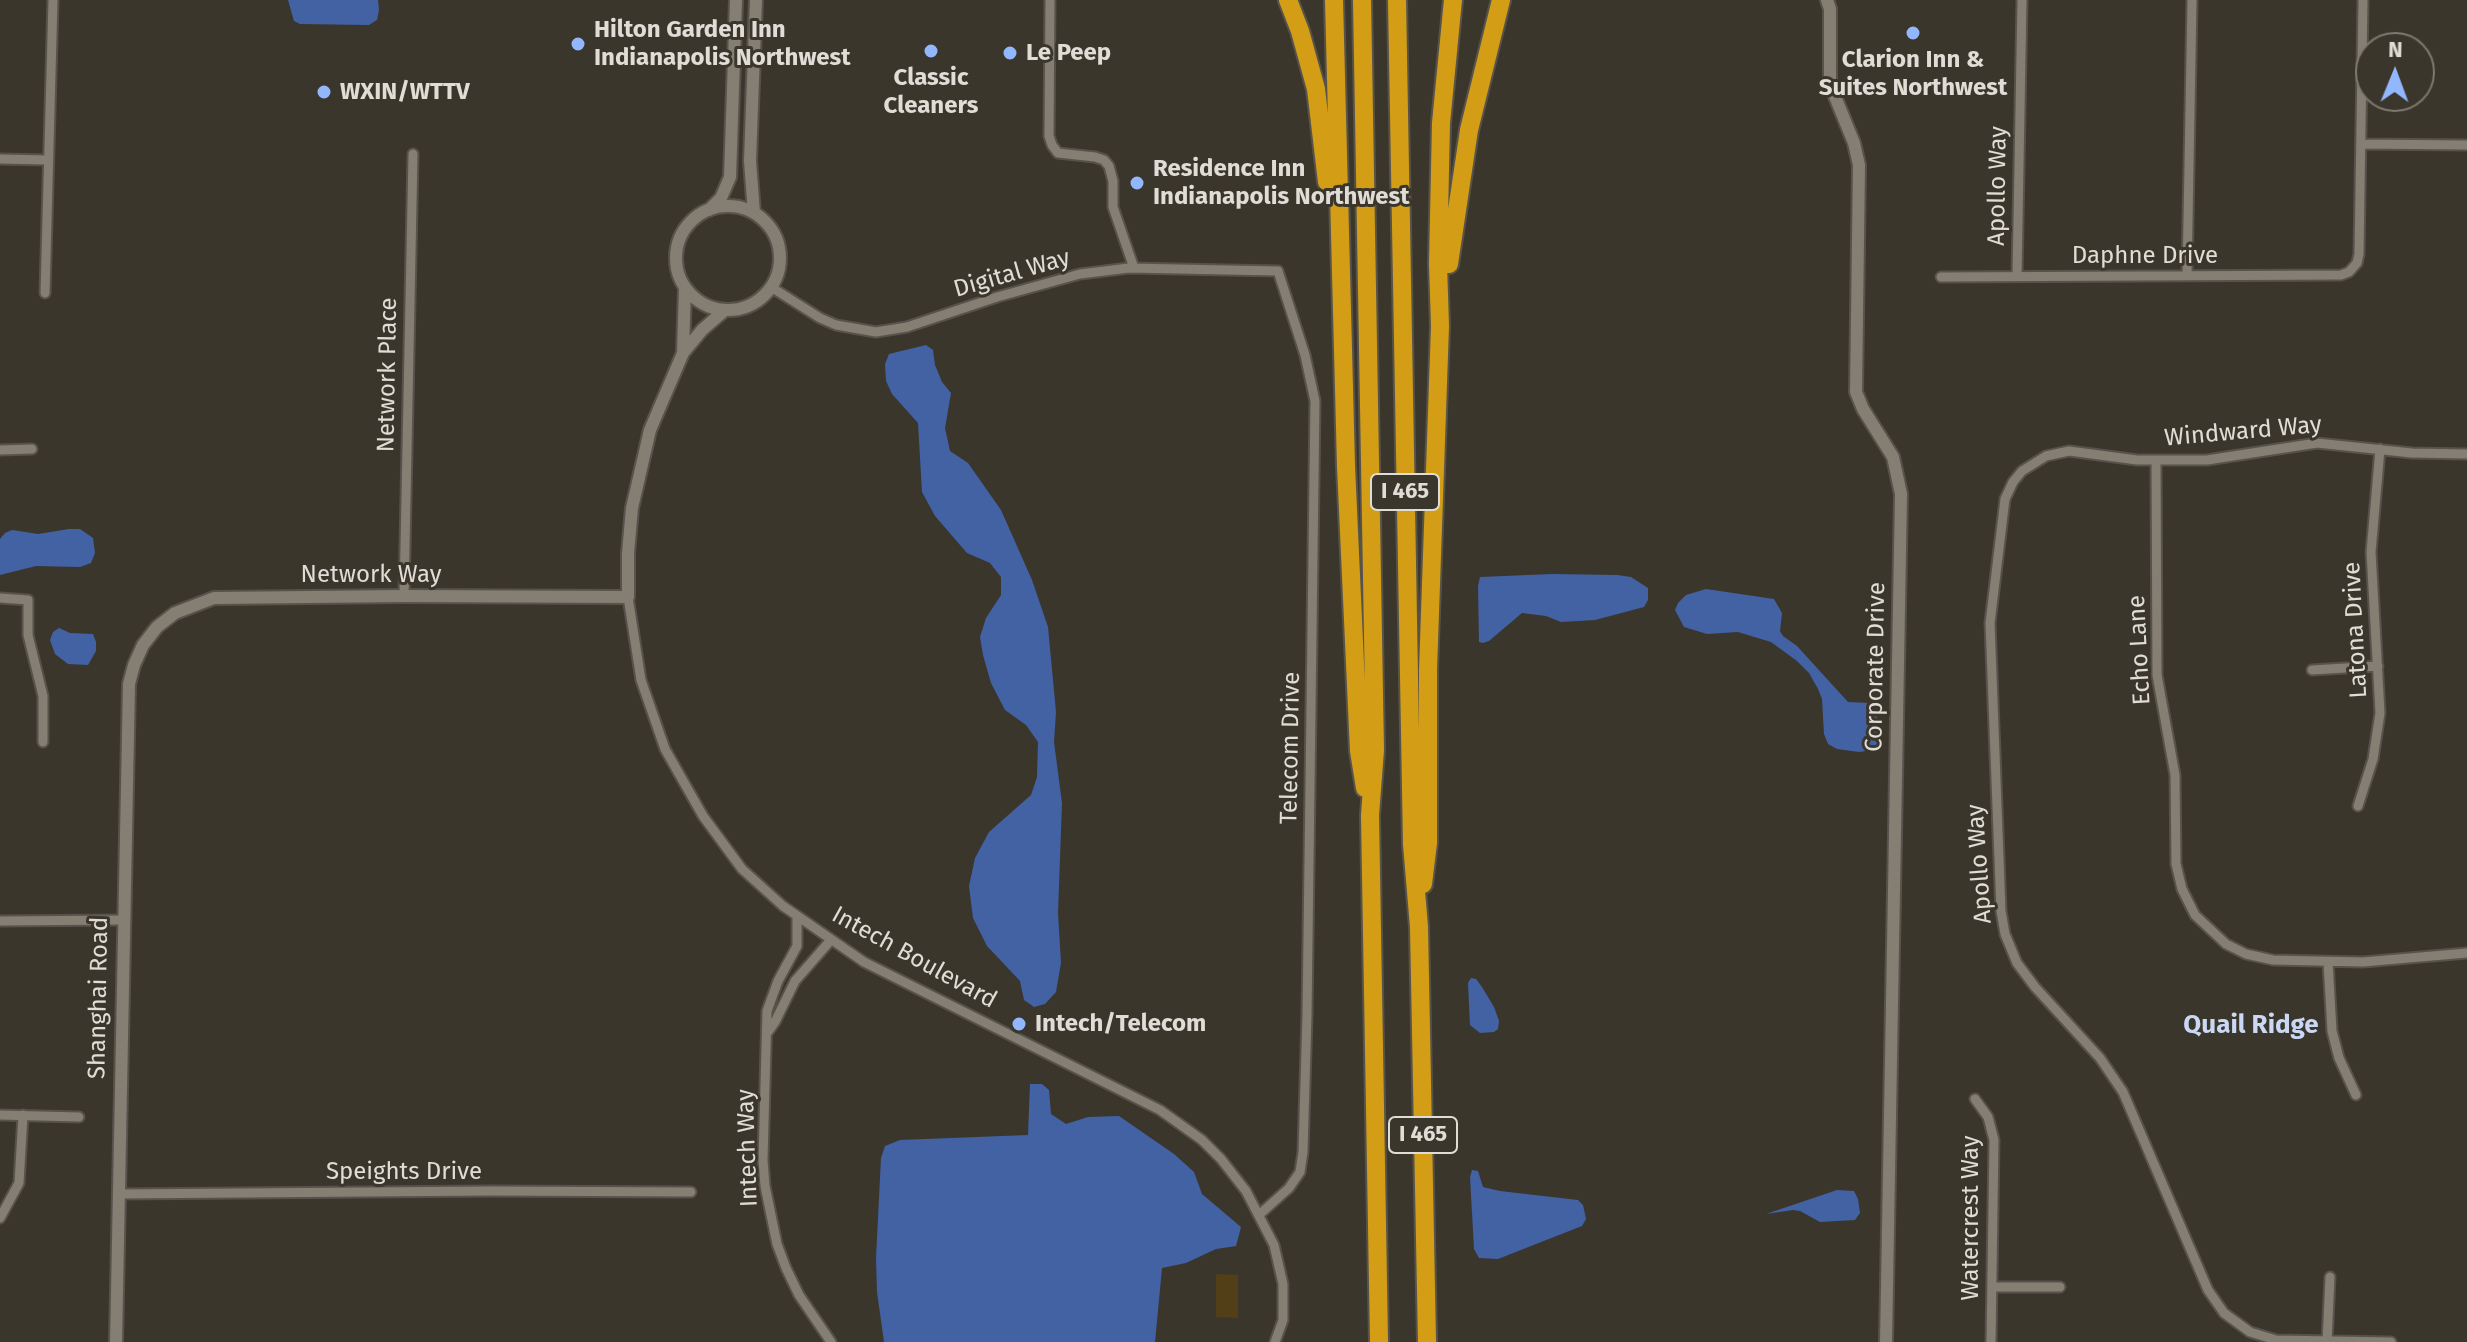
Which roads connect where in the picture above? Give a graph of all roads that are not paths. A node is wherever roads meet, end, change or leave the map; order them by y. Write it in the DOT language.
graph roads {
  1 [pos="53,0"];
  2 [pos="736,0"];
  3 [pos="756,0"];
  4 [pos="1050,0"];
  5 [pos="1288,0"];
  6 [pos="1334,0"];
  7 [pos="1362,0"];
  8 [pos="1397,0"];
  9 [pos="1453,0"];
  10 [pos="1501,0"];
  11 [pos="2022,0"];
  12 [pos="2192,0"];
  13 [pos="2363,0"];
  14 [pos="1831,3"];
  15 [pos="2361,144"];
  16 [pos="2467,145"];
  17 [pos="413,154"];
  18 [pos="0,159"];
  19 [pos="48,160"];
  20 [pos="709,210"];
  21 [pos="754,213"];
  22 [pos="1134,268"];
  23 [pos="1278,271"];
  24 [pos="2017,276"];
  25 [pos="2187,276"];
  26 [pos="1941,277"];
  27 [pos="685,287"];
  28 [pos="771,287"];
  29 [pos="45,293"];
  30 [pos="725,310"];
  31 [pos="1340,312"];
  32 [pos="1440,326"];
  33 [pos="683,353"];
  34 [pos="32,449"];
  35 [pos="2380,449"];
  36 [pos="0,450"];
  37 [pos="2467,454"];
  38 [pos="2156,460"];
  39 [pos="2026,468"];
  40 [pos="404,596"];
  41 [pos="628,597"];
  42 [pos="0,598"];
  43 [pos="137,656"];
  44 [pos="2378,666"];
  45 [pos="2312,670"];
  46 [pos="43,742"];
  47 [pos="2358,806"];
  48 [pos="1370,815"];
  49 [pos="797,916"];
  50 [pos="122,920"];
  51 [pos="0,921"];
  52 [pos="1419,927"];
  53 [pos="830,941"];
  54 [pos="2467,953"];
  55 [pos="2328,962"];
  56 [pos="767,1033"];
  57 [pos="2356,1095"];
  58 [pos="1975,1099"];
  59 [pos="0,1115"];
  60 [pos="23,1115"];
  61 [pos="79,1117"];
  62 [pos="691,1192"];
  63 [pos="118,1194"];
  64 [pos="1260,1214"];
  65 [pos="0,1218"];
  66 [pos="2330,1277"];
  67 [pos="1992,1287"];
  68 [pos="2060,1287"];
  69 [pos="2247,1337"];
  70 [pos="116,1342"];
  71 [pos="831,1342"];
  72 [pos="1275,1342"];
  73 [pos="1379,1342"];
  74 [pos="1427,1342"];
  75 [pos="1886,1342"];
  76 [pos="1991,1342"];
  77 [pos="2327,1342"];
  78 [pos="2391,1342"];
  1 -- 19 [label="street"];
  2 -- 20 [label="street"];
  3 -- 21 [label="street"];
  4 -- 22 [label="street"];
  5 -- 31 [label="highway"];
  6 -- 31 [label="highway"];
  7 -- 48 [label="highway, I 465"];
  8 -- 52 [label="highway, I 465"];
  9 -- 32 [label="highway"];
  10 -- 32 [label="highway"];
  11 -- 24 [label="street, Apollo Way"];
  12 -- 25 [label="street"];
  13 -- 15 [label="street"];
  14 -- 75 [label="street, Corporate Drive"];
  15 -- 16 [label="street"];
  15 -- 25 [label="street, Daphne Drive"];
  17 -- 40 [label="street, Network Place"];
  18 -- 19 [label="street"];
  19 -- 29 [label="street"];
  20 -- 21 [label="street"];
  20 -- 27 [label="street"];
  21 -- 28 [label="street"];
  22 -- 23 [label="street, Digital Way"];
  22 -- 28 [label="street, Digital Way"];
  23 -- 64 [label="street, Telecom Drive"];
  24 -- 25 [label="street, Daphne Drive"];
  24 -- 26 [label="street, Daphne Drive"];
  27 -- 30 [label="street"];
  27 -- 33 [label="street, Intech Boulevard"];
  28 -- 30 [label="street"];
  30 -- 33 [label="street, Intech Boulevard"];
  31 -- 48 [label="highway"];
  32 -- 52 [label="highway"];
  33 -- 41 [label="street, Intech Boulevard"];
  34 -- 36 [label="street"];
  35 -- 37 [label="street, Windward Way"];
  35 -- 38 [label="street, Windward Way"];
  35 -- 44 [label="street, Latona Drive"];
  38 -- 39 [label="street, Windward Way"];
  38 -- 55 [label="street, Echo Lane"];
  39 -- 69 [label="street, Apollo Way"];
  40 -- 41 [label="street, Network Way"];
  40 -- 43 [label="street, Network Way"];
  41 -- 49 [label="street, Intech Boulevard"];
  42 -- 46 [label="street"];
  43 -- 50 [label="street, Shanghai Road"];
  44 -- 45 [label="street"];
  44 -- 47 [label="street, Latona Drive"];
  48 -- 73 [label="highway, I 465"];
  49 -- 53 [label="street, Intech Boulevard"];
  49 -- 56 [label="street, Intech Way"];
  50 -- 51 [label="street"];
  50 -- 63 [label="street, Shanghai Road"];
  52 -- 74 [label="highway, I 465"];
  53 -- 56 [label="street"];
  53 -- 64 [label="street, Intech Boulevard"];
  54 -- 55 [label="street"];
  55 -- 57 [label="street"];
  56 -- 71 [label="street, Intech Way"];
  58 -- 67 [label="street, Watercrest Way"];
  59 -- 60 [label="street"];
  60 -- 61 [label="street"];
  60 -- 65 [label="street"];
  62 -- 63 [label="street, Speights Drive"];
  63 -- 70 [label="street, Shanghai Road"];
  64 -- 72 [label="street, Intech Boulevard"];
  66 -- 77 [label="street"];
  67 -- 68 [label="street"];
  67 -- 76 [label="street, Watercrest Way"];
  69 -- 77 [label="street"];
  77 -- 78 [label="street"];
}
